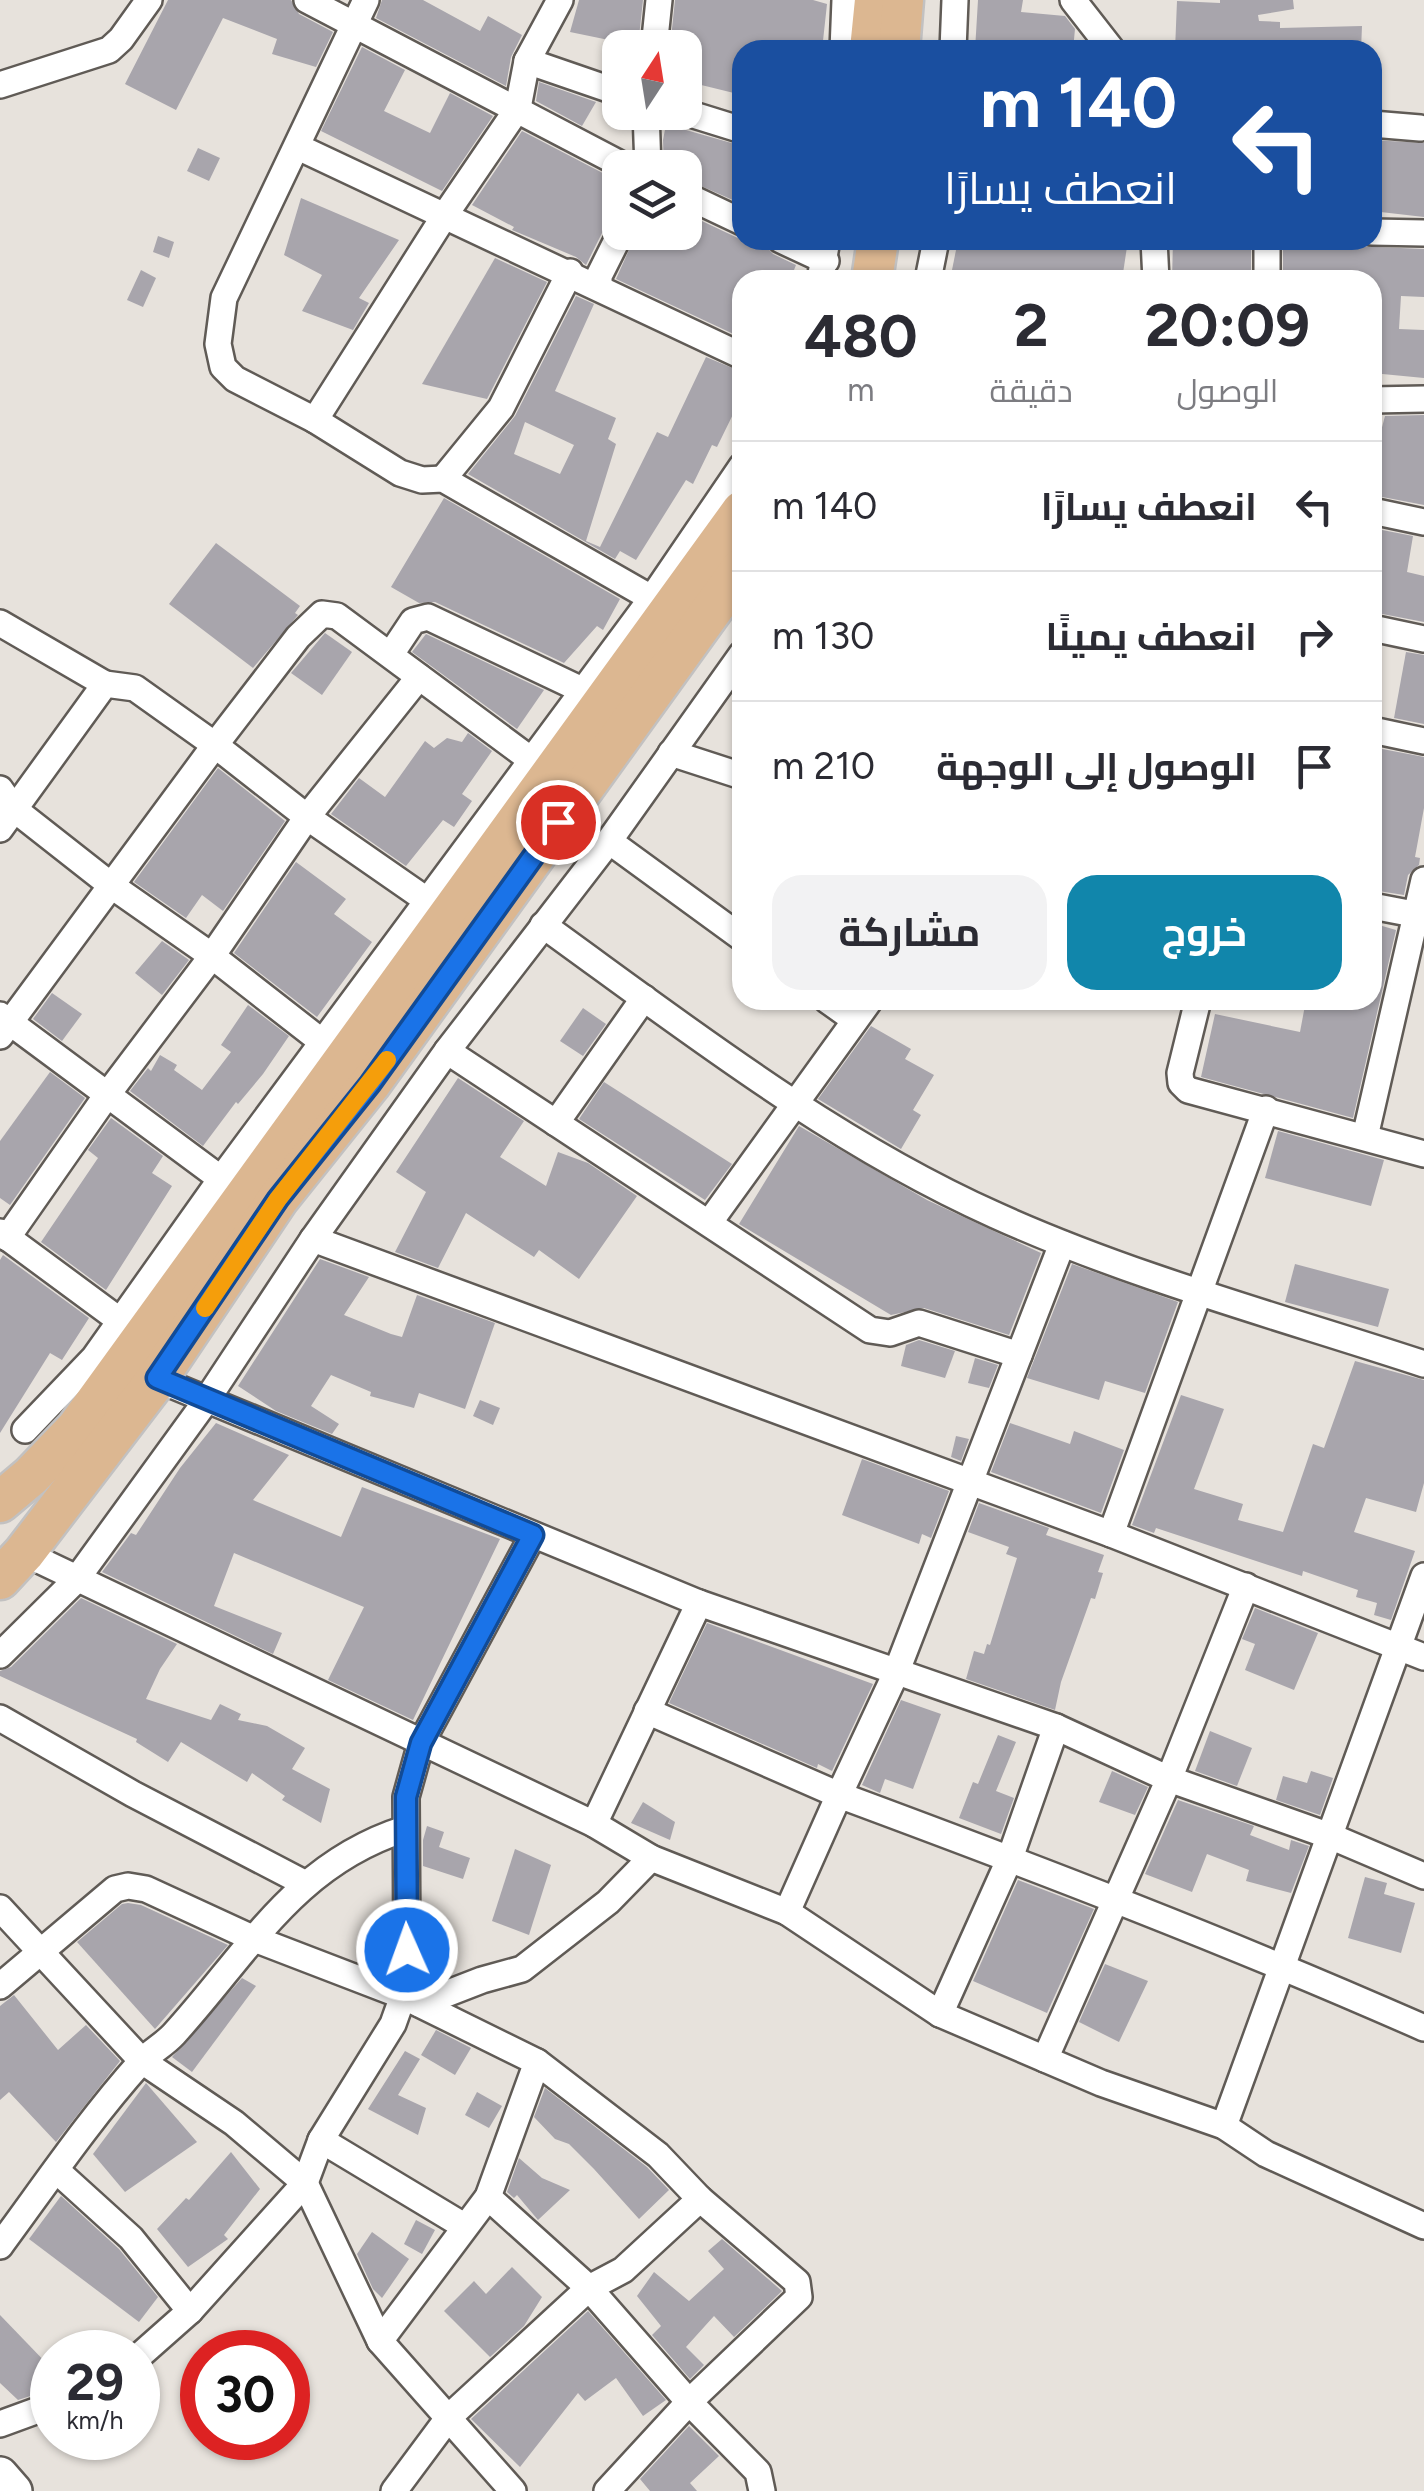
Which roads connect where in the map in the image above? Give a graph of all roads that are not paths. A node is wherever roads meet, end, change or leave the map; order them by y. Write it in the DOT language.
graph roads {
  1 [pos="149,0"];
  2 [pos="307,0"];
  3 [pos="366,0"];
  4 [pos="560,0"];
  5 [pos="659,0"];
  6 [pos="846,0"];
  7 [pos="875,0"];
  8 [pos="903,0"];
  9 [pos="954,0"];
  10 [pos="1073,0"];
  11 [pos="354,26"];
  12 [pos="656,30"];
  13 [pos="843,40"];
  14 [pos="871,40"];
  15 [pos="900,40"];
  16 [pos="954,40"];
  17 [pos="1104,40"];
  18 [pos="526,61"];
  19 [pos="0,85"];
  20 [pos="602,87"];
  21 [pos="518,108"];
  22 [pos="702,118"];
  23 [pos="1382,125"];
  24 [pos="732,127"];
  25 [pos="1420,128"];
  26 [pos="298,146"];
  27 [pos="602,154"];
  28 [pos="702,204"];
  29 [pos="444,215"];
  30 [pos="732,217"];
  31 [pos="1382,232"];
  32 [pos="1424,233"];
  33 [pos="612,250"];
  34 [pos="808,250"];
  35 [pos="834,260"];
  36 [pos="570,272"];
  37 [pos="599,287"];
  38 [pos="732,351"];
  39 [pos="1424,398"];
  40 [pos="1382,400"];
  41 [pos="316,420"];
  42 [pos="443,479"];
  43 [pos="732,487"];
  44 [pos="1382,512"];
  45 [pos="1424,522"];
  46 [pos="732,570"];
  47 [pos="674,612"];
  48 [pos="0,623"];
  49 [pos="1382,630"];
  50 [pos="1424,639"];
  51 [pos="391,654"];
  52 [pos="732,668"];
  53 [pos="420,677"];
  54 [pos="105,684"];
  55 [pos="582,690"];
  56 [pos="1382,732"];
  57 [pos="1424,742"];
  58 [pos="215,745"];
  59 [pos="670,753"];
  60 [pos="530,759"];
  61 [pos="732,773"];
  62 [pos="5,811"];
  63 [pos="307,817"];
  64 [pos="609,841"];
  65 [pos="1424,880"];
  66 [pos="112,886"];
  67 [pos="428,902"];
  68 [pos="1382,908"];
  69 [pos="1421,916"];
  70 [pos="542,925"];
  71 [pos="732,931"];
  72 [pos="212,956"];
  73 [pos="644,998"];
  74 [pos="863,1010"];
  75 [pos="1196,1010"];
  76 [pos="3,1024"];
  77 [pos="333,1050"];
  78 [pos="447,1051"];
  79 [pos="107,1095"];
  80 [pos="796,1103"];
  81 [pos="1266,1110"];
  82 [pos="556,1122"];
  83 [pos="1365,1137"];
  84 [pos="1424,1154"];
  85 [pos="232,1188"];
  86 [pos="708,1223"];
  87 [pos="4,1235"];
  88 [pos="313,1239"];
  89 [pos="1062,1244"];
  90 [pos="1200,1290"];
  91 [pos="131,1329"];
  92 [pos="1020,1356"];
  93 [pos="1424,1364"];
  94 [pos="157,1378"];
  95 [pos="206,1401"];
  96 [pos="25,1430"];
  97 [pos="15,1480"];
  98 [pos="969,1483"];
  99 [pos="0,1502"];
  100 [pos="1111,1534"];
  101 [pos="533,1535"];
  102 [pos="12,1566"];
  103 [pos="1424,1576"];
  104 [pos="76,1580"];
  105 [pos="1246,1586"];
  106 [pos="699,1603"];
  107 [pos="1412,1652"];
  108 [pos="0,1655"];
  109 [pos="896,1672"];
  110 [pos="648,1711"];
  111 [pos="0,1718"];
  112 [pos="1056,1727"];
  113 [pos="421,1743"];
  114 [pos="1169,1779"];
  115 [pos="840,1795"];
  116 [pos="594,1824"];
  117 [pos="405,1829"];
  118 [pos="1330,1836"];
  119 [pos="651,1858"];
  120 [pos="1010,1858"];
  121 [pos="1424,1876"];
  122 [pos="306,1884"];
  123 [pos="1116,1902"];
  124 [pos="0,1908"];
  125 [pos="787,1912"];
  126 [pos="252,1938"];
  127 [pos="40,1952"];
  128 [pos="1283,1966"];
  129 [pos="0,1986"];
  130 [pos="411,2000"];
  131 [pos="940,2014"];
  132 [pos="1424,2028"];
  133 [pos="1045,2059"];
  134 [pos="142,2061"];
  135 [pos="537,2062"];
  136 [pos="1224,2126"];
  137 [pos="321,2140"];
  138 [pos="56,2170"];
  139 [pos="305,2183"];
  140 [pos="488,2197"];
  141 [pos="700,2199"];
  142 [pos="464,2226"];
  143 [pos="1424,2226"];
  144 [pos="0,2246"];
  145 [pos="589,2288"];
  146 [pos="190,2311"];
  147 [pos="160,2338"];
  148 [pos="380,2341"];
  149 [pos="689,2402"];
  150 [pos="30,2414"];
  151 [pos="449,2416"];
  152 [pos="0,2424"];
  153 [pos="0,2475"];
  154 [pos="14,2491"];
  155 [pos="394,2491"];
  156 [pos="514,2491"];
  157 [pos="606,2491"];
  158 [pos="762,2491"];
  1 -- 19 [label="street"];
  2 -- 11 [label="street"];
  3 -- 11 [label="street"];
  4 -- 18 [label="street"];
  5 -- 12 [label="street"];
  6 -- 13 [label="street"];
  7 -- 14 [label="main road"];
  8 -- 15 [label="main road"];
  9 -- 16 [label="street"];
  10 -- 17 [label="street"];
  11 -- 21 [label="street"];
  11 -- 26 [label="street"];
  18 -- 20 [label="street"];
  18 -- 21 [label="street"];
  21 -- 27 [label="street"];
  21 -- 29 [label="street"];
  22 -- 24 [label="street"];
  23 -- 25 [label="street"];
  26 -- 29 [label="street"];
  26 -- 41 [label="street"];
  28 -- 30 [label="street"];
  29 -- 36 [label="street"];
  29 -- 41 [label="street"];
  31 -- 32 [label="street"];
  33 -- 37 [label="street"];
  34 -- 35 [label="street"];
  36 -- 37 [label="street"];
  36 -- 42 [label="street"];
  37 -- 38 [label="street"];
  39 -- 40 [label="street"];
  41 -- 42 [label="street"];
  42 -- 47 [label="street"];
  43 -- 47 [label="street"];
  44 -- 45 [label="street"];
  46 -- 47 [label="main road"];
  47 -- 55 [label="street"];
  47 -- 77 [label="main road"];
  47 -- 94 [label="main road"];
  48 -- 54 [label="street"];
  49 -- 50 [label="street"];
  51 -- 53 [label="street"];
  51 -- 55 [label="street"];
  51 -- 58 [label="street"];
  52 -- 59 [label="street"];
  53 -- 60 [label="street"];
  53 -- 63 [label="street"];
  54 -- 58 [label="street"];
  54 -- 62 [label="street"];
  55 -- 60 [label="street"];
  56 -- 57 [label="street"];
  58 -- 63 [label="street"];
  58 -- 66 [label="street"];
  59 -- 61 [label="street"];
  59 -- 64 [label="street"];
  60 -- 67 [label="street"];
  62 -- 66 [label="street"];
  63 -- 67 [label="street"];
  63 -- 72 [label="street"];
  64 -- 70 [label="street"];
  64 -- 71 [label="street"];
  65 -- 69 [label="street"];
  66 -- 72 [label="street"];
  66 -- 76 [label="street"];
  67 -- 77 [label="street"];
  68 -- 69 [label="street"];
  69 -- 83 [label="street"];
  70 -- 73 [label="street"];
  70 -- 78 [label="street"];
  72 -- 77 [label="street"];
  72 -- 79 [label="street"];
  73 -- 80 [label="street"];
  73 -- 82 [label="street"];
  74 -- 80 [label="street"];
  75 -- 81 [label="street"];
  76 -- 79 [label="street"];
  77 -- 85 [label="main road"];
  78 -- 82 [label="street"];
  78 -- 88 [label="street"];
  79 -- 85 [label="street"];
  79 -- 87 [label="street"];
  80 -- 86 [label="street"];
  80 -- 89 [label="street"];
  81 -- 83 [label="street"];
  81 -- 90 [label="street"];
  82 -- 86 [label="street"];
  83 -- 84 [label="street"];
  85 -- 91 [label="main road"];
  86 -- 92 [label="street"];
  87 -- 91 [label="street"];
  88 -- 95 [label="street"];
  88 -- 98 [label="street"];
  89 -- 90 [label="street"];
  89 -- 92 [label="street"];
  90 -- 93 [label="street"];
  90 -- 100 [label="street"];
  91 -- 96 [label="street"];
  91 -- 97 [label="main road"];
  92 -- 98 [label="street"];
  94 -- 95 [label="street"];
  94 -- 102 [label="main road"];
  95 -- 101 [label="street"];
  95 -- 104 [label="street"];
  97 -- 99 [label="main road"];
  98 -- 100 [label="street"];
  98 -- 109 [label="street"];
  100 -- 105 [label="street"];
  101 -- 106 [label="street"];
  101 -- 113 [label="street"];
  102 -- 104 [label="street"];
  103 -- 107 [label="street"];
  104 -- 108 [label="street"];
  104 -- 113 [label="street"];
  105 -- 107 [label="street"];
  105 -- 114 [label="street"];
  106 -- 109 [label="street"];
  106 -- 110 [label="street"];
  107 -- 118 [label="street"];
  109 -- 112 [label="street"];
  109 -- 115 [label="street"];
  110 -- 115 [label="street"];
  110 -- 116 [label="street"];
  111 -- 122 [label="street"];
  112 -- 114 [label="street"];
  112 -- 120 [label="street"];
  113 -- 116 [label="street"];
  113 -- 117 [label="street"];
  114 -- 118 [label="street"];
  114 -- 123 [label="street"];
  115 -- 120 [label="street"];
  115 -- 125 [label="street"];
  116 -- 119 [label="street"];
  117 -- 122 [label="street"];
  117 -- 130 [label="street"];
  118 -- 121 [label="street"];
  118 -- 128 [label="street"];
  119 -- 125 [label="street"];
  119 -- 130 [label="street"];
  120 -- 123 [label="street"];
  120 -- 131 [label="street"];
  122 -- 126 [label="street"];
  123 -- 128 [label="street"];
  123 -- 133 [label="street"];
  124 -- 127 [label="street"];
  125 -- 131 [label="street"];
  126 -- 127 [label="street"];
  126 -- 130 [label="street"];
  126 -- 134 [label="street"];
  127 -- 129 [label="street"];
  127 -- 134 [label="street"];
  128 -- 132 [label="street"];
  128 -- 136 [label="street"];
  130 -- 135 [label="street"];
  130 -- 137 [label="street"];
  131 -- 133 [label="street"];
  133 -- 136 [label="street"];
  134 -- 138 [label="street"];
  134 -- 139 [label="street"];
  135 -- 140 [label="street"];
  135 -- 141 [label="street"];
  136 -- 143 [label="street"];
  137 -- 139 [label="street"];
  137 -- 142 [label="street"];
  138 -- 144 [label="street"];
  138 -- 146 [label="street"];
  139 -- 146 [label="street"];
  139 -- 148 [label="street"];
  140 -- 142 [label="street"];
  140 -- 145 [label="street"];
  141 -- 145 [label="street"];
  141 -- 149 [label="street"];
  142 -- 148 [label="street"];
  145 -- 149 [label="street"];
  145 -- 151 [label="street"];
  146 -- 147 [label="street"];
  148 -- 151 [label="street"];
  149 -- 157 [label="street"];
  149 -- 158 [label="street"];
  150 -- 152 [label="street"];
  151 -- 155 [label="street"];
  151 -- 156 [label="street"];
  153 -- 154 [label="street"];
}
